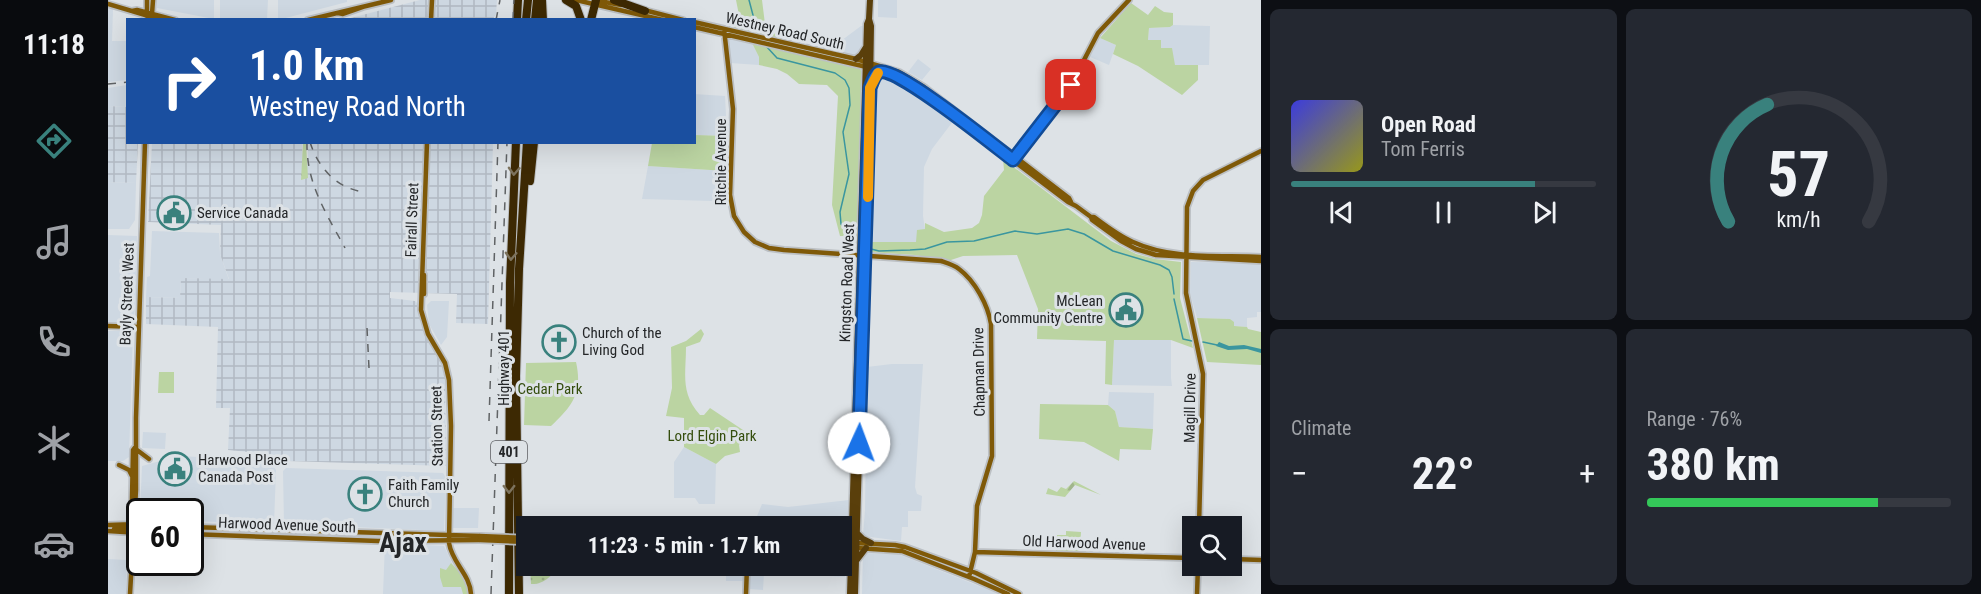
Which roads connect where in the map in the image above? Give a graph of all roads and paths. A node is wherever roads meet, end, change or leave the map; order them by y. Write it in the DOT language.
graph roads {
  1 [pos="147,0"];
  2 [pos="153,0"];
  3 [pos="391,0"];
  4 [pos="430,0"];
  5 [pos="518,0"];
  6 [pos="528,0"];
  7 [pos="537,0"];
  8 [pos="542,0"];
  9 [pos="566,0"];
  10 [pos="576,0"];
  11 [pos="614,0"];
  12 [pos="870,0"];
  13 [pos="1129,0"];
  14 [pos="595,2"];
  15 [pos="108,4"];
  16 [pos="645,10"];
  17 [pos="150,16"];
  18 [pos="317,18"];
  19 [pos="432,18"];
  20 [pos="517,18"];
  21 [pos="526,18"];
  22 [pos="536,18"];
  23 [pos="543,18"];
  24 [pos="580,18"];
  25 [pos="591,18"];
  26 [pos="655,18"];
  27 [pos="675,18"];
  28 [pos="869,20"];
  29 [pos="696,25"];
  30 [pos="724,32"];
  31 [pos="768,42"];
  32 [pos="866,47"];
  33 [pos="856,59"];
  34 [pos="868,65"];
  35 [pos="884,72"];
  36 [pos="870,88"];
  37 [pos="955,113"];
  38 [pos="146,144"];
  39 [pos="427,144"];
  40 [pos="516,144"];
  41 [pos="527,144"];
  42 [pos="534,144"];
  43 [pos="1261,151"];
  44 [pos="1015,159"];
  45 [pos="524,200"];
  46 [pos="862,256"];
  47 [pos="1186,256"];
  48 [pos="423,258"];
  49 [pos="1261,259"];
  50 [pos="420,298"];
  51 [pos="423,321"];
  52 [pos="108,326"];
  53 [pos="138,327"];
  54 [pos="136,448"];
  55 [pos="149,459"];
  56 [pos="119,465"];
  57 [pos="132,477"];
  58 [pos="133,498"];
  59 [pos="135,498"];
  60 [pos="1199,516"];
  61 [pos="108,525"];
  62 [pos="852,526"];
  63 [pos="204,527"];
  64 [pos="126,528"];
  65 [pos="126,529"];
  66 [pos="108,530"];
  67 [pos="325,531"];
  68 [pos="857,533"];
  69 [pos="204,535"];
  70 [pos="449,538"];
  71 [pos="324,539"];
  72 [pos="516,540"];
  73 [pos="854,545"];
  74 [pos="868,545"];
  75 [pos="975,552"];
  76 [pos="509,557"];
  77 [pos="852,558"];
  78 [pos="1182,558"];
  79 [pos="1242,559"];
  80 [pos="854,560"];
  81 [pos="1261,560"];
  82 [pos="970,574"];
  83 [pos="131,576"];
  84 [pos="747,576"];
  85 [pos="1198,576"];
  86 [pos="130,594"];
  87 [pos="471,594"];
  88 [pos="504,594"];
  89 [pos="509,594"];
  90 [pos="519,594"];
  91 [pos="746,594"];
  92 [pos="850,594"];
  93 [pos="855,594"];
  94 [pos="1008,594"];
  95 [pos="1019,594"];
  96 [pos="1197,594"];
  1 -- 17 [label="main road"];
  2 -- 17 [label="main road"];
  3 -- 18 [label="main road"];
  4 -- 19 [label="main road"];
  5 -- 20 [label="highway"];
  6 -- 21 [label="highway"];
  7 -- 22 [label="highway"];
  8 -- 23 [label="highway"];
  9 -- 24 [label="highway"];
  10 -- 14 [label="main road"];
  11 -- 16 [label="highway"];
  12 -- 28 [label="main road, Kingston Road West"];
  13 -- 44 [label="main road"];
  14 -- 16 [label="main road"];
  14 -- 25 [label="highway"];
  14 -- 26 [label="main road"];
  15 -- 17 [label="main road"];
  16 -- 27 [label="main road"];
  28 -- 32 [label="main road, Kingston Road West"];
  28 -- 34 [label="main road, Kingston Road West"];
  29 -- 30 [label="main road, Westney Road South"];
  30 -- 31 [label="main road, Westney Road South"];
  30 -- 46 [label="main road, Ritchie Avenue"];
  31 -- 33 [label="main road, Westney Road South"];
  31 -- 34 [label="main road, Westney Road South"];
  32 -- 33 [label="main road"];
  32 -- 34 [label="main road, Kingston Road West"];
  33 -- 34 [label="main road, Westney Road South"];
  34 -- 35 [label="main road"];
  34 -- 36 [label="main road, Kingston Road West"];
  34 -- 37 [label="main road"];
  34 -- 46 [label="main road, Kingston Road West"];
  35 -- 36 [label="main road"];
  35 -- 37 [label="main road"];
  36 -- 46 [label="main road, Kingston Road West"];
  37 -- 44 [label="main road"];
  38 -- 53 [label="main road, Bayly Street West"];
  39 -- 48 [label="main road, Fairall Street"];
  40 -- 76 [label="highway, Highway 401 / 401, one-way"];
  41 -- 45 [label="highway, Highway 401 / 401"];
  42 -- 45 [label="highway"];
  43 -- 47 [label="main road, Magill Drive"];
  44 -- 47 [label="main road"];
  45 -- 90 [label="highway, Highway 401 / 401"];
  46 -- 62 [label="main road, Kingston Road West"];
  46 -- 68 [label="main road, Kingston Road West"];
  46 -- 75 [label="main road, Chapman Drive"];
  47 -- 49 [label="main road"];
  47 -- 60 [label="main road, Magill Drive"];
  48 -- 50 [label="main road, Fairall Street"];
  48 -- 51 [label="main road, Station Street"];
  50 -- 51 [label="main road, Station Street"];
  51 -- 70 [label="main road, Station Street"];
  52 -- 53 [label="main road"];
  53 -- 54 [label="main road, Bayly Street West"];
  54 -- 55 [label="main road"];
  54 -- 57 [label="main road, Bayly Street West"];
  54 -- 59 [label="main road, Bayly Street West"];
  56 -- 57 [label="main road"];
  57 -- 58 [label="main road, Bayly Street West"];
  61 -- 64 [label="main road"];
  62 -- 73 [label="main road, Kingston Road West"];
  63 -- 67 [label="main road, Harwood Avenue South"];
  65 -- 66 [label="main road"];
  67 -- 70 [label="main road, Harwood Avenue South"];
  67 -- 71 [label="main road"];
  68 -- 73 [label="main road, Kingston Road West"];
  68 -- 74 [label="main road"];
  69 -- 71 [label="main road, Harwood Avenue South"];
  70 -- 71 [label="main road, Harwood Avenue South"];
  70 -- 72 [label="main road, Harwood Avenue South, bridge"];
  70 -- 87 [label="main road"];
  73 -- 74 [label="main road"];
  73 -- 80 [label="main road"];
  74 -- 80 [label="main road"];
  74 -- 82 [label="main road"];
  75 -- 78 [label="main road, Old Harwood Avenue"];
  75 -- 82 [label="main road, Chapman Drive"];
  76 -- 88 [label="highway"];
  76 -- 89 [label="highway, Highway 401 / 401"];
  77 -- 80 [label="main road"];
  79 -- 81 [label="main road"];
  80 -- 92 [label="main road"];
  80 -- 93 [label="main road"];
  82 -- 94 [label="main road"];
  82 -- 95 [label="main road"];
  83 -- 86 [label="main road"];
  84 -- 91 [label="main road"];
  85 -- 96 [label="main road"];
}
